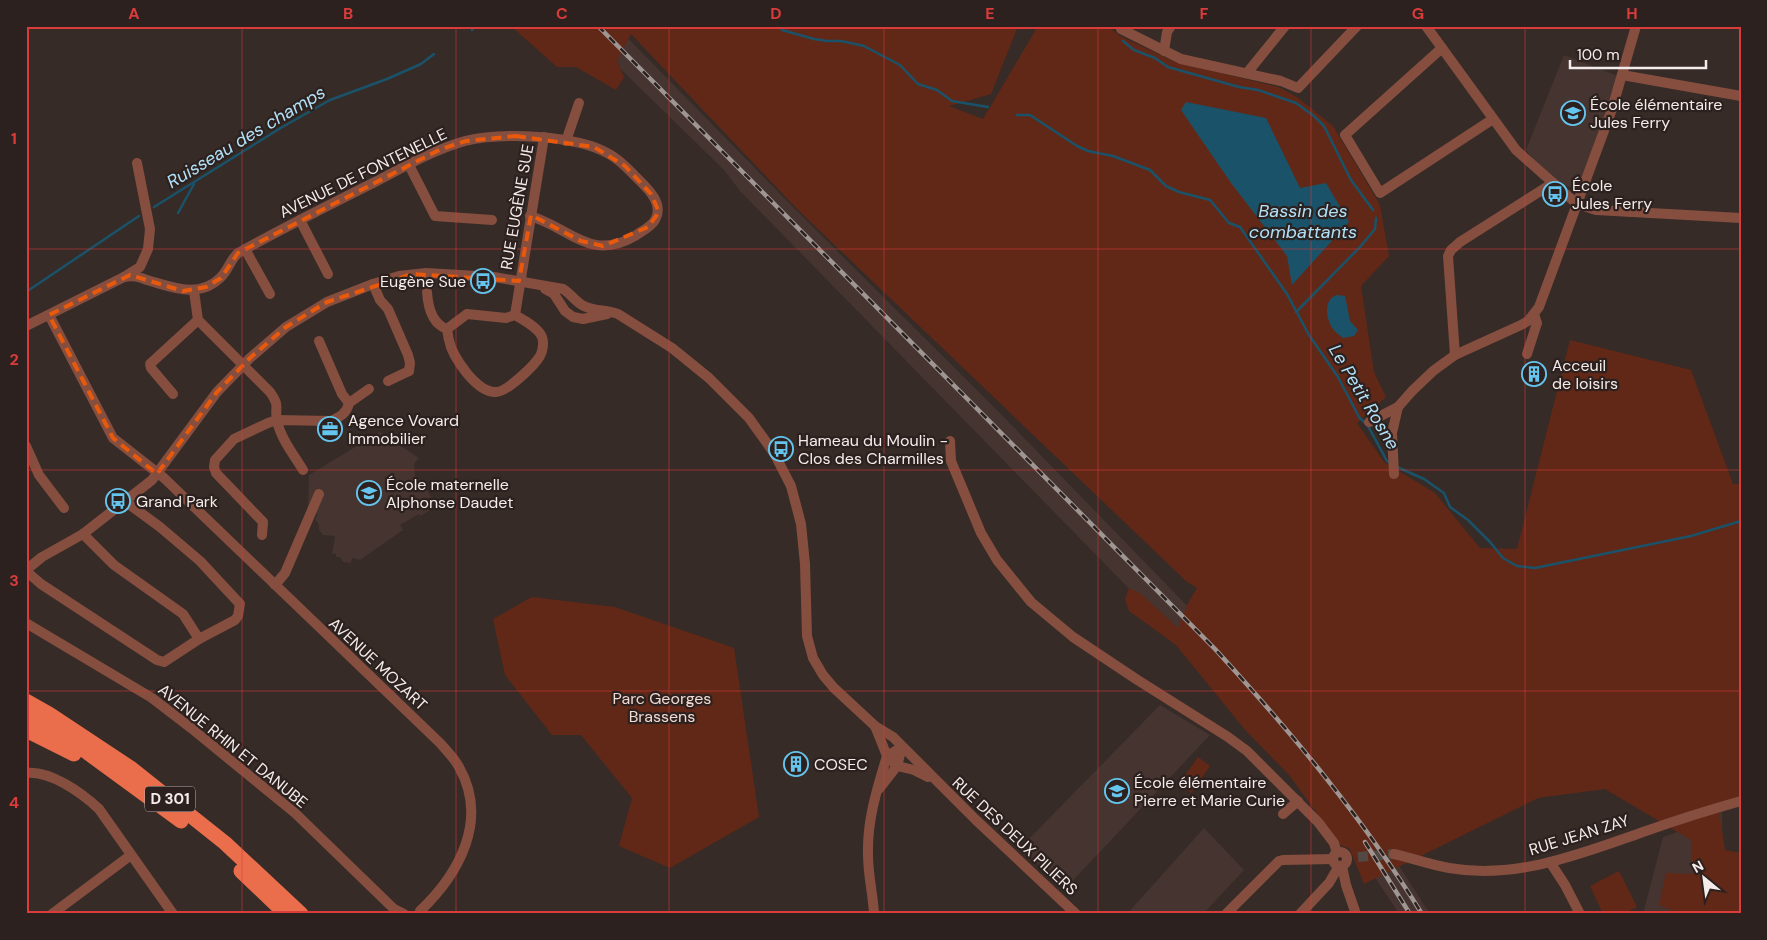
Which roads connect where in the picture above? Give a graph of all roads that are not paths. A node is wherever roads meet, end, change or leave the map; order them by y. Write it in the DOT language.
graph roads {
  1 [pos="1171,26"];
  2 [pos="1285,26"];
  3 [pos="1357,26"];
  4 [pos="1426,26"];
  5 [pos="1636,26"];
  6 [pos="1122,28"];
  7 [pos="1442,48"];
  8 [pos="1164,52"];
  9 [pos="1246,73"];
  10 [pos="1622,76"];
  11 [pos="1741,96"];
  12 [pos="578,103"];
  13 [pos="1493,119"];
  14 [pos="544,137"];
  15 [pos="566,141"];
  16 [pos="138,163"];
  17 [pos="409,165"];
  18 [pos="1553,183"];
  19 [pos="1577,204"];
  20 [pos="530,216"];
  21 [pos="1741,218"];
  22 [pos="300,220"];
  23 [pos="492,220"];
  24 [pos="246,249"];
  25 [pos="328,274"];
  26 [pos="124,277"];
  27 [pos="519,281"];
  28 [pos="373,284"];
  29 [pos="538,284"];
  30 [pos="194,291"];
  31 [pos="427,292"];
  32 [pos="270,294"];
  33 [pos="618,314"];
  34 [pos="1534,314"];
  35 [pos="49,315"];
  36 [pos="515,315"];
  37 [pos="198,320"];
  38 [pos="26,326"];
  39 [pos="447,329"];
  40 [pos="319,341"];
  41 [pos="1527,354"];
  42 [pos="1455,355"];
  43 [pos="242,366"];
  44 [pos="388,381"];
  45 [pos="370,389"];
  46 [pos="172,394"];
  47 [pos="349,403"];
  48 [pos="1398,407"];
  49 [pos="277,420"];
  50 [pos="1369,422"];
  51 [pos="950,441"];
  52 [pos="26,447"];
  53 [pos="302,470"];
  54 [pos="157,474"];
  55 [pos="1394,474"];
  56 [pos="319,494"];
  57 [pos="126,502"];
  58 [pos="64,508"];
  59 [pos="83,534"];
  60 [pos="262,534"];
  61 [pos="26,570"];
  62 [pos="275,585"];
  63 [pos="26,623"];
  64 [pos="199,639"];
  65 [pos="26,701"];
  66 [pos="26,714"];
  67 [pos="875,726"];
  68 [pos="26,730"];
  69 [pos="902,747"];
  70 [pos="887,756"];
  71 [pos="897,766"];
  72 [pos="26,773"];
  73 [pos="934,780"];
  74 [pos="876,793"];
  75 [pos="1298,801"];
  76 [pos="1741,801"];
  77 [pos="170,812"];
  78 [pos="1283,814"];
  79 [pos="1394,854"];
  80 [pos="131,855"];
  81 [pos="1358,856"];
  82 [pos="1340,860"];
  83 [pos="1550,862"];
  84 [pos="421,912"];
  85 [pos="52,914"];
  86 [pos="173,914"];
  87 [pos="286,914"];
  88 [pos="301,914"];
  89 [pos="405,914"];
  90 [pos="874,914"];
  91 [pos="1076,914"];
  92 [pos="1226,914"];
  93 [pos="1300,914"];
  94 [pos="1356,914"];
  95 [pos="1580,914"];
  1 -- 8 [label="street"];
  2 -- 9 [label="street"];
  3 -- 9 [label="street"];
  4 -- 7 [label="street"];
  5 -- 10 [label="street"];
  6 -- 8 [label="street"];
  7 -- 13 [label="street"];
  7 -- 13 [label="street"];
  8 -- 9 [label="street"];
  10 -- 11 [label="street"];
  10 -- 19 [label="street"];
  12 -- 15 [label="street"];
  13 -- 18 [label="street"];
  14 -- 15 [label="street, AVENUE DE FONTENELLE"];
  14 -- 17 [label="street, AVENUE DE FONTENELLE"];
  14 -- 20 [label="street, RUE EUGÈNE SUE"];
  15 -- 20 [label="street, AVENUE DE FONTENELLE"];
  16 -- 26 [label="street"];
  17 -- 22 [label="street, AVENUE DE FONTENELLE"];
  17 -- 23 [label="street"];
  18 -- 19 [label="street"];
  18 -- 42 [label="street"];
  19 -- 21 [label="street"];
  19 -- 34 [label="street"];
  20 -- 27 [label="street, RUE EUGÈNE SUE"];
  22 -- 24 [label="street, AVENUE DE FONTENELLE"];
  22 -- 25 [label="street"];
  24 -- 30 [label="street, AVENUE DE FONTENELLE"];
  24 -- 32 [label="street"];
  26 -- 30 [label="street"];
  26 -- 35 [label="street"];
  27 -- 28 [label="street, RUE DES DEUX PILIERS"];
  27 -- 29 [label="street, RUE DES DEUX PILIERS"];
  27 -- 36 [label="street, RUE EUGÈNE SUE"];
  28 -- 43 [label="street, RUE DES DEUX PILIERS"];
  28 -- 44 [label="street"];
  29 -- 33 [label="street, RUE DES DEUX PILIERS"];
  29 -- 33 [label="street, RUE DES DEUX PILIERS"];
  30 -- 37 [label="street"];
  31 -- 39 [label="street"];
  33 -- 67 [label="street, RUE DES DEUX PILIERS"];
  34 -- 41 [label="street"];
  34 -- 42 [label="street"];
  35 -- 38 [label="street"];
  35 -- 54 [label="street, AVENUE MOZART"];
  36 -- 39 [label="street"];
  36 -- 39 [label="street"];
  37 -- 43 [label="street"];
  37 -- 46 [label="street"];
  40 -- 47 [label="street"];
  42 -- 48 [label="street"];
  43 -- 49 [label="street"];
  43 -- 54 [label="street, RUE DES DEUX PILIERS"];
  45 -- 47 [label="street"];
  47 -- 49 [label="street"];
  48 -- 50 [label="street"];
  48 -- 55 [label="street"];
  49 -- 53 [label="street"];
  49 -- 60 [label="street"];
  51 -- 75 [label="street"];
  52 -- 58 [label="street"];
  54 -- 57 [label="street, RUE DES DEUX PILIERS"];
  54 -- 62 [label="street, AVENUE MOZART"];
  56 -- 62 [label="street"];
  57 -- 59 [label="street, RUE DES DEUX PILIERS"];
  57 -- 64 [label="street"];
  59 -- 61 [label="street, RUE DES DEUX PILIERS"];
  59 -- 64 [label="street"];
  61 -- 64 [label="street"];
  62 -- 84 [label="street, AVENUE MOZART"];
  63 -- 89 [label="street, AVENUE RHIN ET DANUBE"];
  65 -- 88 [label="highway, D 301"];
  66 -- 77 [label="highway, D 301"];
  67 -- 69 [label="street, RUE DES DEUX PILIERS"];
  67 -- 70 [label="street, RUE DES DEUX PILIERS"];
  68 -- 77 [label="highway"];
  69 -- 70 [label="street"];
  69 -- 71 [label="street"];
  69 -- 73 [label="street, RUE DES DEUX PILIERS"];
  70 -- 71 [label="street, RUE DES DEUX PILIERS"];
  70 -- 74 [label="street"];
  71 -- 73 [label="street, RUE DES DEUX PILIERS"];
  71 -- 74 [label="street"];
  72 -- 80 [label="street"];
  73 -- 91 [label="street, RUE DES DEUX PILIERS"];
  74 -- 90 [label="street"];
  75 -- 78 [label="street"];
  75 -- 82 [label="street"];
  76 -- 83 [label="street, RUE JEAN ZAY"];
  77 -- 87 [label="highway, D 301"];
  79 -- 83 [label="street, RUE JEAN ZAY"];
  80 -- 85 [label="street"];
  80 -- 86 [label="street"];
  81 -- 82 [label="street"];
  82 -- 92 [label="street"];
  82 -- 93 [label="street"];
  82 -- 94 [label="street"];
  83 -- 95 [label="street"];
  84 -- 89 [label="street"];
}
